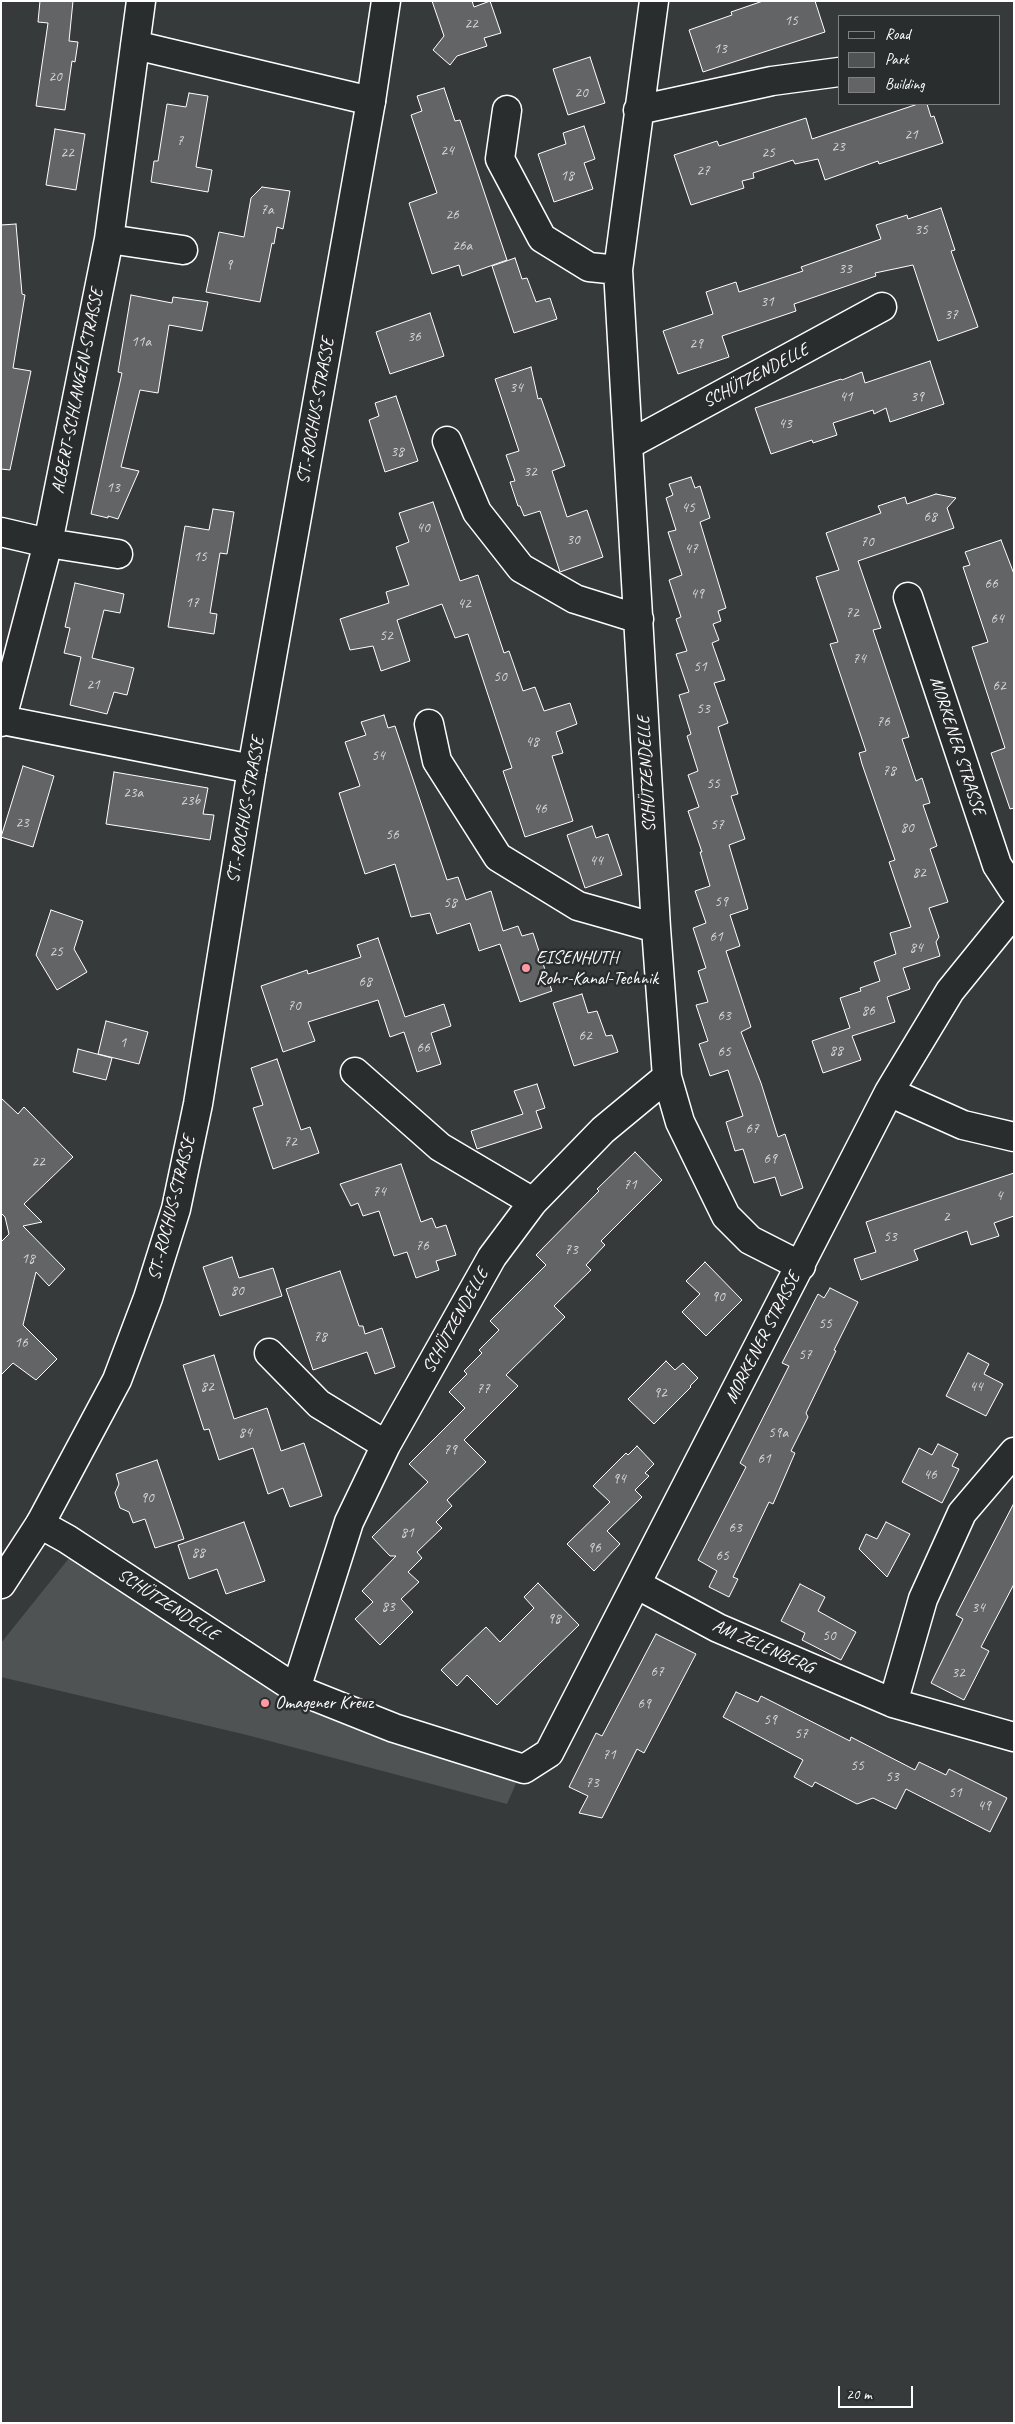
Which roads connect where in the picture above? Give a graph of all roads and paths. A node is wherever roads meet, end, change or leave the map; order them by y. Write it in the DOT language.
graph roads {
  1 [pos="141,1"];
  2 [pos="386,1"];
  3 [pos="654,1"];
  4 [pos="135,45"];
  5 [pos="838,72"];
  6 [pos="371,101"];
  7 [pos="507,110"];
  8 [pos="638,110"];
  9 [pos="109,239"];
  10 [pos="183,250"];
  11 [pos="618,270"];
  12 [pos="882,307"];
  13 [pos="447,441"];
  14 [pos="630,444"];
  15 [pos="1,532"];
  16 [pos="48,543"];
  17 [pos="118,554"];
  18 [pos="908,597"];
  19 [pos="638,619"];
  20 [pos="2,721"];
  21 [pos="429,724"];
  22 [pos="252,769"];
  23 [pos="1014,891"];
  24 [pos="1014,912"];
  25 [pos="656,928"];
  26 [pos="355,1072"];
  27 [pos="667,1077"];
  28 [pos="889,1092"];
  29 [pos="1014,1137"];
  30 [pos="533,1202"];
  31 [pos="801,1266"];
  32 [pos="269,1353"];
  33 [pos="386,1445"];
  34 [pos="1014,1452"];
  35 [pos="40,1524"];
  36 [pos="1,1584"];
  37 [pos="636,1584"];
  38 [pos="296,1689"];
  39 [pos="893,1703"];
  40 [pos="1014,1737"];
  41 [pos="524,1769"];
  1 -- 4 [label="street, ALBERT-SCHLANGEN-STRASSE"];
  2 -- 6 [label="street, ST.-ROCHUS-STRASSE"];
  3 -- 8 [label="street, SCHÜTZENDELLE"];
  4 -- 6 [label="street"];
  4 -- 9 [label="street, ALBERT-SCHLANGEN-STRASSE"];
  5 -- 8 [label="street"];
  6 -- 22 [label="street, ST.-ROCHUS-STRASSE"];
  7 -- 11 [label="street"];
  8 -- 11 [label="street, SCHÜTZENDELLE"];
  9 -- 10 [label="street"];
  9 -- 16 [label="street, ALBERT-SCHLANGEN-STRASSE"];
  11 -- 14 [label="street, SCHÜTZENDELLE"];
  12 -- 14 [label="street, SCHÜTZENDELLE"];
  13 -- 19 [label="street"];
  14 -- 19 [label="street, SCHÜTZENDELLE"];
  15 -- 16 [label="street"];
  16 -- 17 [label="street"];
  16 -- 20 [label="street, ALBERT-SCHLANGEN-STRASSE"];
  18 -- 23 [label="street, MORKENER STRASSE"];
  19 -- 25 [label="street, SCHÜTZENDELLE"];
  20 -- 22 [label="street, ALBERT-SCHLANGEN-STRASSE"];
  21 -- 25 [label="street"];
  22 -- 35 [label="street, ST.-ROCHUS-STRASSE"];
  24 -- 28 [label="street, MORKENER STRASSE"];
  25 -- 27 [label="street, SCHÜTZENDELLE"];
  26 -- 30 [label="street"];
  27 -- 30 [label="street, SCHÜTZENDELLE"];
  27 -- 31 [label="street, SCHÜTZENDELLE"];
  28 -- 29 [label="street"];
  28 -- 31 [label="street, MORKENER STRASSE"];
  30 -- 33 [label="street, SCHÜTZENDELLE"];
  31 -- 37 [label="street, MORKENER STRASSE"];
  32 -- 33 [label="street"];
  33 -- 38 [label="street, SCHÜTZENDELLE"];
  34 -- 39 [label="street"];
  35 -- 36 [label="street, ST.-ROCHUS-STRASSE"];
  35 -- 38 [label="street, SCHÜTZENDELLE"];
  37 -- 39 [label="street, AM ZELENBERG"];
  37 -- 41 [label="street, MORKENER STRASSE"];
  38 -- 41 [label="street, SCHÜTZENDELLE"];
  39 -- 40 [label="street, AM ZELENBERG"];
}
